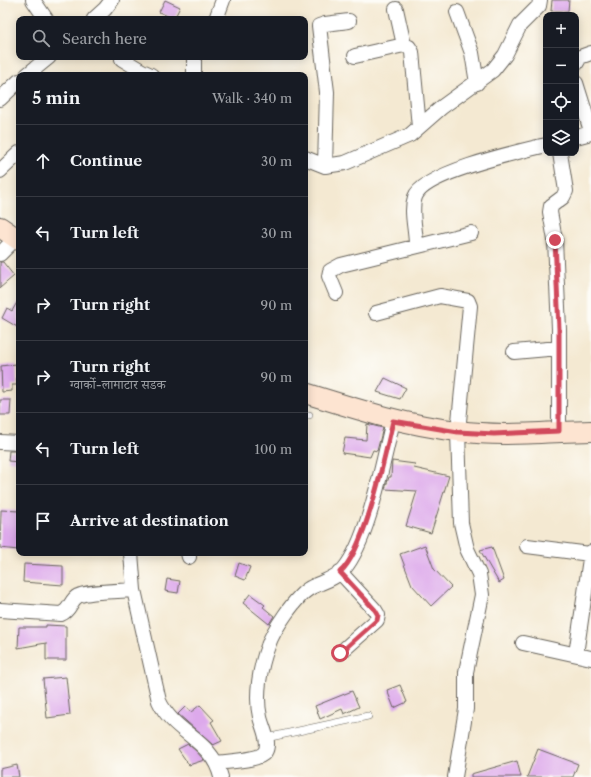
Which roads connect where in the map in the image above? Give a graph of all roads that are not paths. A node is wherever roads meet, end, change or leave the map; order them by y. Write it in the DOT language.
graph roads {
  1 [pos="33,0"];
  2 [pos="112,0"];
  3 [pos="223,0"];
  4 [pos="540,0"];
  5 [pos="396,10"];
  6 [pos="456,12"];
  7 [pos="44,16"];
  8 [pos="97,16"];
  9 [pos="217,16"];
  10 [pos="350,21"];
  11 [pos="404,45"];
  12 [pos="591,53"];
  13 [pos="355,56"];
  14 [pos="579,59"];
  15 [pos="45,60"];
  16 [pos="124,60"];
  17 [pos="194,60"];
  18 [pos="31,72"];
  19 [pos="144,72"];
  20 [pos="194,72"];
  21 [pos="477,83"];
  22 [pos="16,84"];
  23 [pos="577,84"];
  24 [pos="0,99"];
  25 [pos="419,127"];
  26 [pos="591,132"];
  27 [pos="579,136"];
  28 [pos="543,146"];
  29 [pos="16,156"];
  30 [pos="560,156"];
  31 [pos="308,159"];
  32 [pos="325,166"];
  33 [pos="0,171"];
  34 [pos="471,233"];
  35 [pos="12,235"];
  36 [pos="416,245"];
  37 [pos="0,254"];
  38 [pos="336,293"];
  39 [pos="376,313"];
  40 [pos="559,348"];
  41 [pos="514,352"];
  42 [pos="308,394"];
  43 [pos="393,421"];
  44 [pos="559,431"];
  45 [pos="591,431"];
  46 [pos="458,432"];
  47 [pos="0,442"];
  48 [pos="16,443"];
  49 [pos="527,546"];
  50 [pos="590,553"];
  51 [pos="131,556"];
  52 [pos="340,572"];
  53 [pos="134,590"];
  54 [pos="0,610"];
  55 [pos="523,643"];
  56 [pos="340,653"];
  57 [pos="576,654"];
  58 [pos="591,658"];
  59 [pos="368,716"];
  60 [pos="266,738"];
  61 [pos="216,763"];
  62 [pos="221,777"];
  63 [pos="455,777"];
  1 -- 7 [label="street"];
  2 -- 8 [label="street"];
  3 -- 9 [label="street"];
  4 -- 21 [label="street"];
  5 -- 11 [label="street"];
  6 -- 21 [label="street"];
  10 -- 32 [label="street"];
  11 -- 13 [label="street"];
  11 -- 25 [label="street"];
  12 -- 14 [label="street"];
  15 -- 18 [label="street"];
  16 -- 19 [label="street"];
  17 -- 20 [label="street"];
  21 -- 25 [label="street"];
  22 -- 24 [label="street"];
  23 -- 26 [label="street"];
  25 -- 32 [label="street"];
  26 -- 27 [label="street"];
  28 -- 36 [label="street"];
  29 -- 33 [label="street"];
  30 -- 40 [label="street"];
  31 -- 32 [label="street"];
  34 -- 36 [label="street"];
  35 -- 37 [label="street"];
  36 -- 38 [label="street"];
  39 -- 46 [label="street"];
  40 -- 41 [label="street"];
  40 -- 44 [label="street"];
  42 -- 43 [label="main road"];
  43 -- 46 [label="main road"];
  43 -- 52 [label="street"];
  44 -- 45 [label="main road"];
  44 -- 46 [label="main road"];
  46 -- 63 [label="street"];
  47 -- 48 [label="street"];
  49 -- 50 [label="street"];
  50 -- 57 [label="street"];
  51 -- 53 [label="street"];
  52 -- 56 [label="street"];
  52 -- 60 [label="street"];
  53 -- 54 [label="street"];
  53 -- 61 [label="street"];
  55 -- 57 [label="street"];
  57 -- 58 [label="street"];
  59 -- 60 [label="lane"];
  60 -- 61 [label="street"];
  61 -- 62 [label="street"];
}
